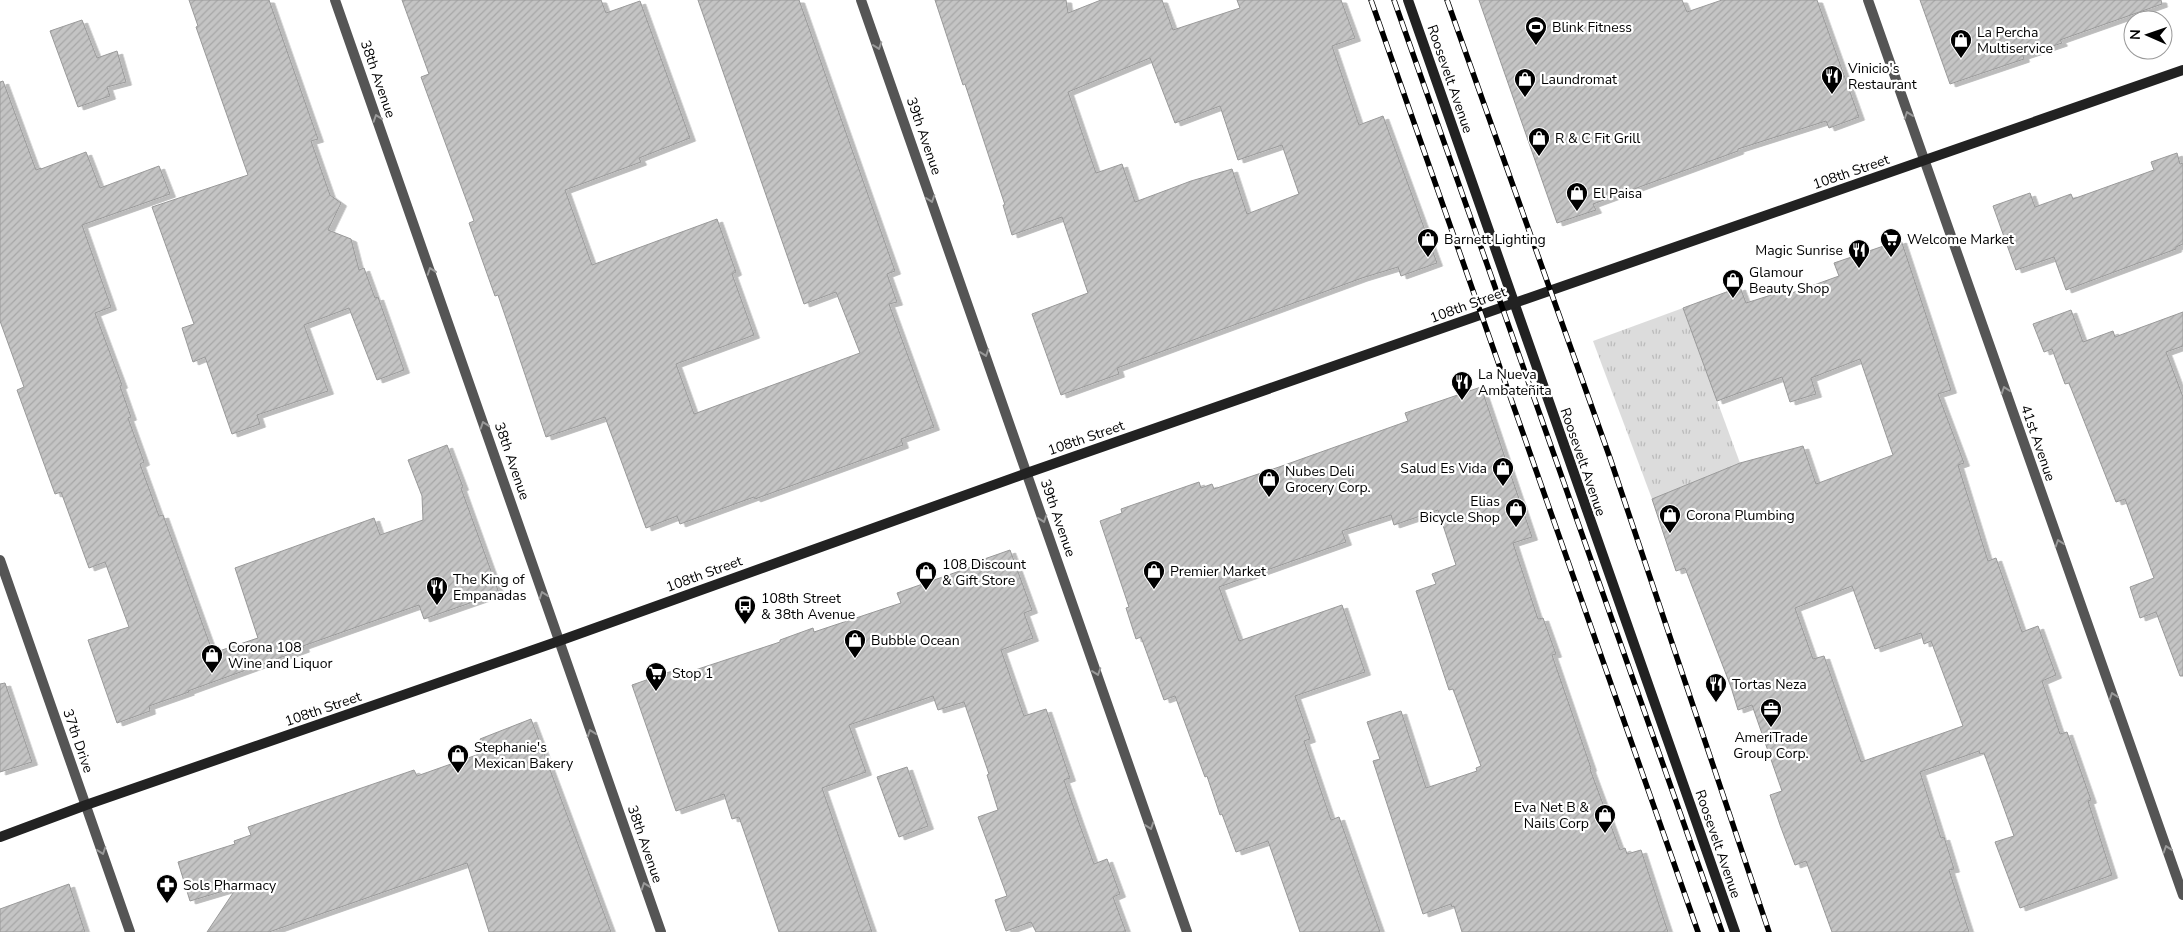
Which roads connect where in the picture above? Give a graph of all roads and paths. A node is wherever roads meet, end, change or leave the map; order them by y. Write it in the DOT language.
graph roads {
  1 [pos="335,0"];
  2 [pos="861,0"];
  3 [pos="1408,0"];
  4 [pos="1868,0"];
  5 [pos="2183,70"];
  6 [pos="1924,161"];
  7 [pos="1514,303"];
  8 [pos="1027,472"];
  9 [pos="0,560"];
  10 [pos="559,641"];
  11 [pos="86,805"];
  12 [pos="0,837"];
  13 [pos="2183,895"];
  14 [pos="130,932"];
  15 [pos="661,932"];
  16 [pos="1187,932"];
  17 [pos="1735,932"];
  10 -- 1 [label="street, 38th Avenue, one-way"];
  2 -- 8 [label="street, 39th Avenue, one-way"];
  3 -- 7 [label="main road, Roosevelt Avenue"];
  6 -- 4 [label="street, 41st Avenue, one-way"];
  5 -- 6 [label="main road, 108th Street"];
  6 -- 7 [label="main road, 108th Street"];
  13 -- 6 [label="street, 41st Avenue, one-way"];
  7 -- 8 [label="main road, 108th Street"];
  7 -- 17 [label="main road, Roosevelt Avenue"];
  8 -- 10 [label="main road, 108th Street"];
  8 -- 16 [label="street, 39th Avenue, one-way"];
  9 -- 11 [label="street, 37th Drive"];
  10 -- 11 [label="main road, 108th Street"];
  15 -- 10 [label="street, 38th Avenue, one-way"];
  11 -- 12 [label="main road, 108th Street"];
  11 -- 14 [label="street, 37th Drive, one-way"];
}
